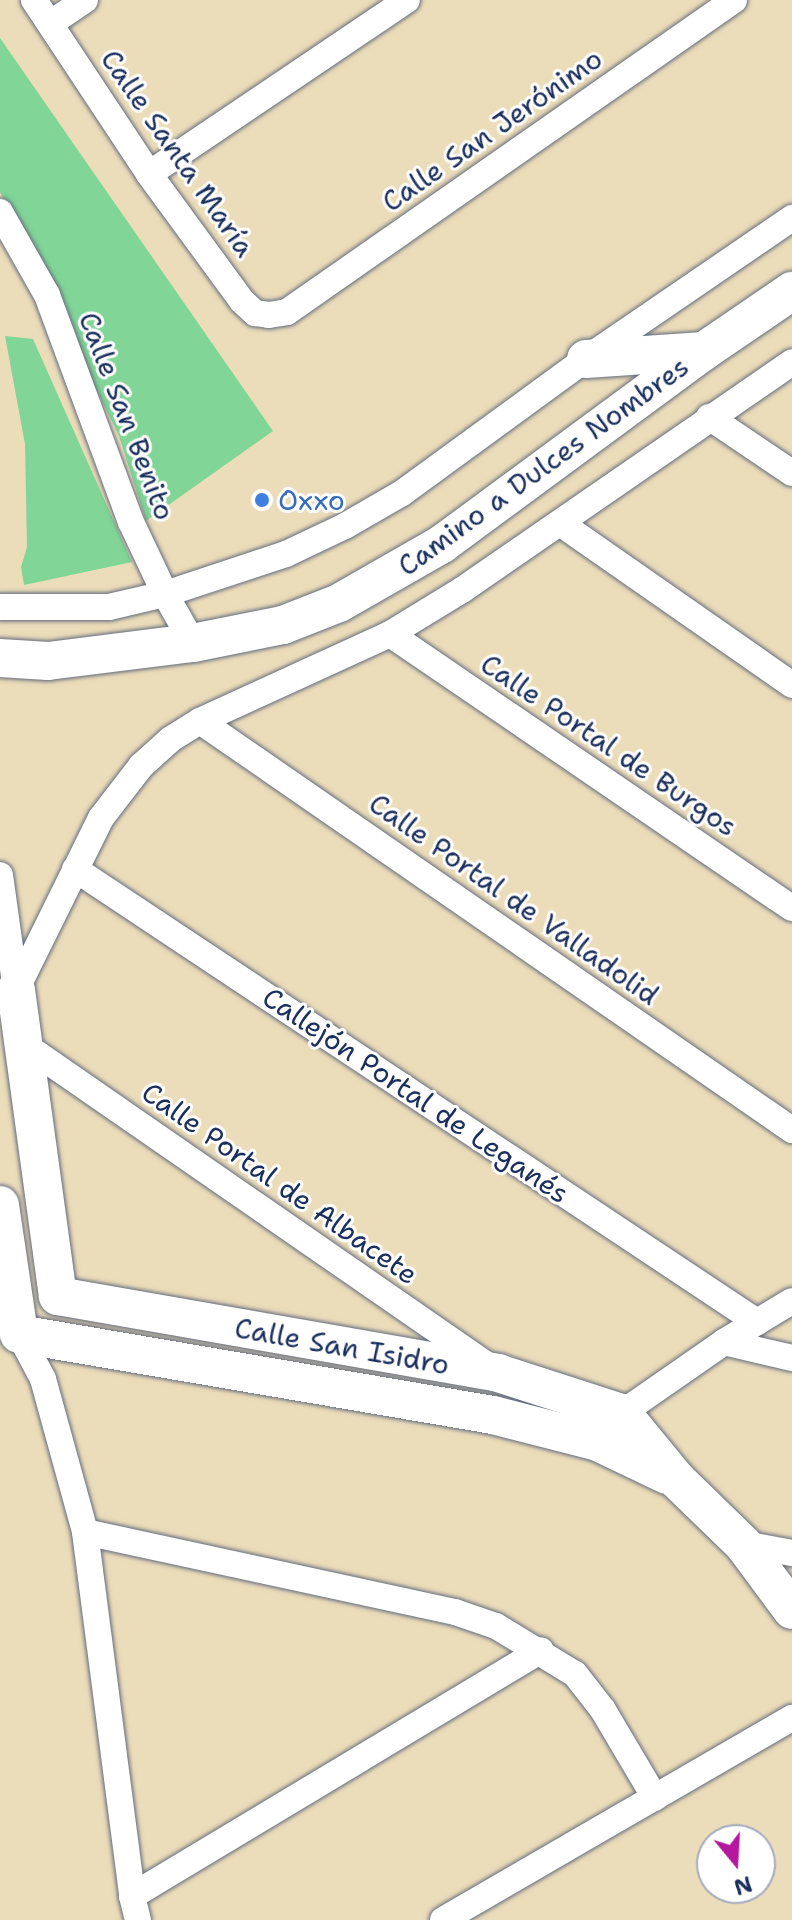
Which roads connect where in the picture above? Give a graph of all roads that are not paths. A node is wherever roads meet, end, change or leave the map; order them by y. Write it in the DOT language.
graph roads {
  1 [pos="34,0"];
  2 [pos="85,0"];
  3 [pos="407,0"];
  4 [pos="734,0"];
  5 [pos="51,23"];
  6 [pos="149,174"];
  7 [pos="0,212"];
  8 [pos="792,218"];
  9 [pos="792,291"];
  10 [pos="287,312"];
  11 [pos="704,351"];
  12 [pos="586,359"];
  13 [pos="792,362"];
  14 [pos="709,417"];
  15 [pos="792,473"];
  16 [pos="560,523"];
  17 [pos="165,594"];
  18 [pos="0,607"];
  19 [pos="390,634"];
  20 [pos="193,643"];
  21 [pos="0,658"];
  22 [pos="792,685"];
  23 [pos="200,721"];
  24 [pos="75,869"];
  25 [pos="0,875"];
  26 [pos="792,908"];
  27 [pos="16,990"];
  28 [pos="26,1046"];
  29 [pos="792,1130"];
  30 [pos="0,1205"];
  31 [pos="13,1294"];
  32 [pos="58,1296"];
  33 [pos="792,1301"];
  34 [pos="757,1322"];
  35 [pos="19,1334"];
  36 [pos="61,1338"];
  37 [pos="724,1342"];
  38 [pos="792,1358"];
  39 [pos="498,1373"];
  40 [pos="43,1379"];
  41 [pos="622,1413"];
  42 [pos="598,1442"];
  43 [pos="677,1480"];
  44 [pos="85,1532"];
  45 [pos="743,1544"];
  46 [pos="792,1553"];
  47 [pos="792,1610"];
  48 [pos="541,1650"];
  49 [pos="792,1718"];
  50 [pos="655,1798"];
  51 [pos="135,1908"];
  52 [pos="443,1920"];
  1 -- 5 [label="street, Calle Santa María"];
  2 -- 5 [label="street"];
  3 -- 6 [label="street"];
  4 -- 10 [label="street, Calle San Jerónimo"];
  5 -- 6 [label="street, Calle Santa María"];
  6 -- 10 [label="street, Calle Santa María"];
  7 -- 17 [label="street, Calle San Benito"];
  8 -- 12 [label="street"];
  9 -- 11 [label="street, Camino a Dulces Nombres"];
  11 -- 12 [label="street"];
  11 -- 20 [label="street, Camino a Dulces Nombres"];
  12 -- 17 [label="street"];
  13 -- 14 [label="street, Camino a Dulces Nombres"];
  14 -- 15 [label="street"];
  14 -- 16 [label="street, Camino a Dulces Nombres"];
  16 -- 19 [label="street, Camino a Dulces Nombres"];
  16 -- 22 [label="street"];
  17 -- 18 [label="street"];
  17 -- 20 [label="street, Calle San Benito"];
  19 -- 23 [label="street, Camino a Dulces Nombres"];
  19 -- 26 [label="street, Calle Portal de Burgos"];
  20 -- 21 [label="street, Camino a Dulces Nombres"];
  23 -- 24 [label="street, Camino a Dulces Nombres"];
  23 -- 29 [label="street, Calle Portal de Valladolid"];
  24 -- 27 [label="street, Camino a Dulces Nombres"];
  24 -- 34 [label="street, Callejón Portal de Leganés"];
  25 -- 27 [label="street"];
  27 -- 28 [label="street"];
  28 -- 32 [label="street"];
  28 -- 39 [label="street, Calle Portal de Albacete"];
  30 -- 31 [label="street"];
  31 -- 32 [label="street"];
  31 -- 35 [label="street"];
  32 -- 36 [label="street"];
  32 -- 39 [label="street, Calle San Isidro"];
  33 -- 34 [label="street"];
  34 -- 37 [label="street"];
  35 -- 36 [label="street, Calle San Isidro"];
  35 -- 40 [label="street"];
  36 -- 40 [label="street"];
  36 -- 42 [label="street, Calle San Isidro"];
  37 -- 38 [label="street"];
  37 -- 41 [label="street"];
  39 -- 41 [label="street, Calle San Isidro"];
  40 -- 44 [label="street"];
  41 -- 42 [label="street"];
  41 -- 43 [label="street"];
  42 -- 43 [label="street, Calle San Isidro"];
  43 -- 45 [label="street"];
  44 -- 48 [label="street"];
  44 -- 51 [label="street"];
  45 -- 46 [label="street"];
  45 -- 47 [label="street"];
  48 -- 50 [label="street"];
  48 -- 51 [label="street"];
  49 -- 50 [label="street"];
  50 -- 52 [label="street"];
}
